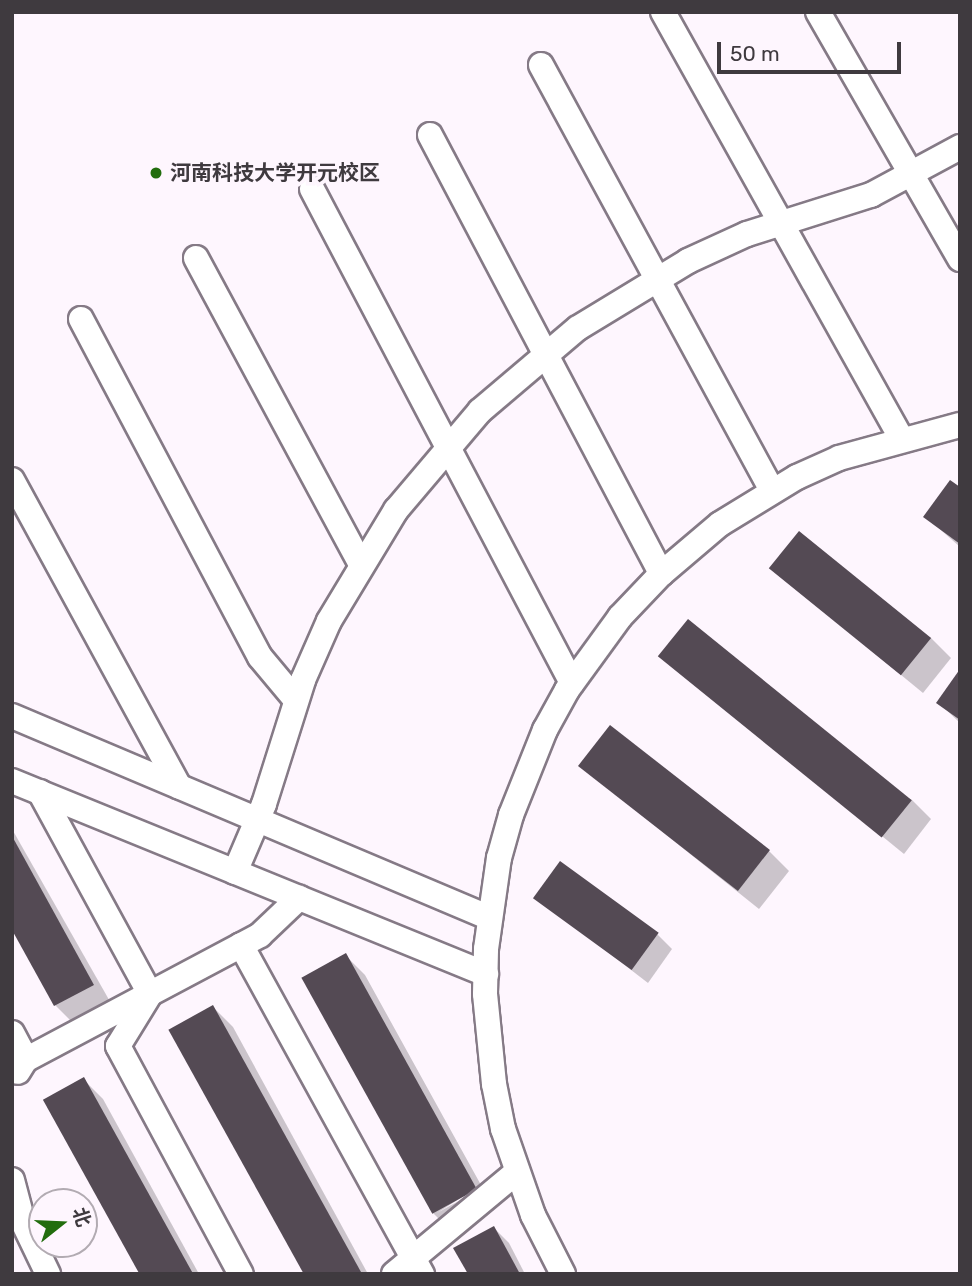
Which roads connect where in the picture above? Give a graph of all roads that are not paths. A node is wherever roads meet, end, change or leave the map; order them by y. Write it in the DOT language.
graph roads {
  1 [pos="663,12"];
  2 [pos="818,12"];
  3 [pos="541,65"];
  4 [pos="430,135"];
  5 [pos="960,147"];
  6 [pos="911,174"];
  7 [pos="312,189"];
  8 [pos="780,222"];
  9 [pos="196,258"];
  10 [pos="960,259"];
  11 [pos="657,278"];
  12 [pos="81,319"];
  13 [pos="545,354"];
  14 [pos="960,425"];
  15 [pos="901,438"];
  16 [pos="448,447"];
  17 [pos="12,480"];
  18 [pos="772,491"];
  19 [pos="360,564"];
  20 [pos="661,574"];
  21 [pos="572,683"];
  22 [pos="296,700"];
  23 [pos="12,716"];
  24 [pos="12,780"];
  25 [pos="179,786"];
  26 [pos="40,792"];
  27 [pos="258,818"];
  28 [pos="235,872"];
  29 [pos="299,898"];
  30 [pos="489,918"];
  31 [pos="241,945"];
  32 [pos="486,974"];
  33 [pos="150,994"];
  34 [pos="12,1033"];
  35 [pos="19,1063"];
  36 [pos="12,1082"];
  37 [pos="517,1172"];
  38 [pos="12,1180"];
  39 [pos="19,1233"];
  40 [pos="410,1270"];
  41 [pos="48,1274"];
  42 [pos="241,1274"];
  43 [pos="563,1274"];
  1 -- 8 [label="lane"];
  2 -- 6 [label="lane"];
  3 -- 11 [label="lane"];
  4 -- 13 [label="lane"];
  5 -- 6 [label="lane"];
  6 -- 8 [label="lane"];
  6 -- 10 [label="lane"];
  7 -- 16 [label="lane"];
  8 -- 11 [label="lane"];
  8 -- 15 [label="lane"];
  9 -- 19 [label="lane"];
  11 -- 13 [label="lane"];
  11 -- 18 [label="lane"];
  12 -- 22 [label="lane"];
  13 -- 16 [label="lane"];
  13 -- 20 [label="lane"];
  14 -- 15 [label="lane"];
  15 -- 18 [label="lane"];
  16 -- 19 [label="lane"];
  16 -- 21 [label="lane"];
  17 -- 25 [label="lane"];
  18 -- 20 [label="lane"];
  19 -- 22 [label="lane"];
  20 -- 21 [label="lane"];
  21 -- 30 [label="lane"];
  22 -- 27 [label="lane"];
  23 -- 25 [label="lane"];
  24 -- 26 [label="lane"];
  25 -- 27 [label="lane"];
  26 -- 28 [label="lane"];
  26 -- 33 [label="lane"];
  27 -- 28 [label="lane"];
  27 -- 30 [label="lane"];
  28 -- 29 [label="lane"];
  29 -- 31 [label="lane"];
  29 -- 32 [label="lane"];
  30 -- 32 [label="lane"];
  31 -- 33 [label="lane"];
  31 -- 40 [label="lane"];
  32 -- 37 [label="lane"];
  33 -- 35 [label="lane"];
  33 -- 42 [label="lane"];
  34 -- 35 [label="lane"];
  35 -- 36 [label="lane"];
  37 -- 40 [label="lane"];
  37 -- 43 [label="lane"];
  38 -- 39 [label="lane"];
  39 -- 41 [label="lane"];
}
